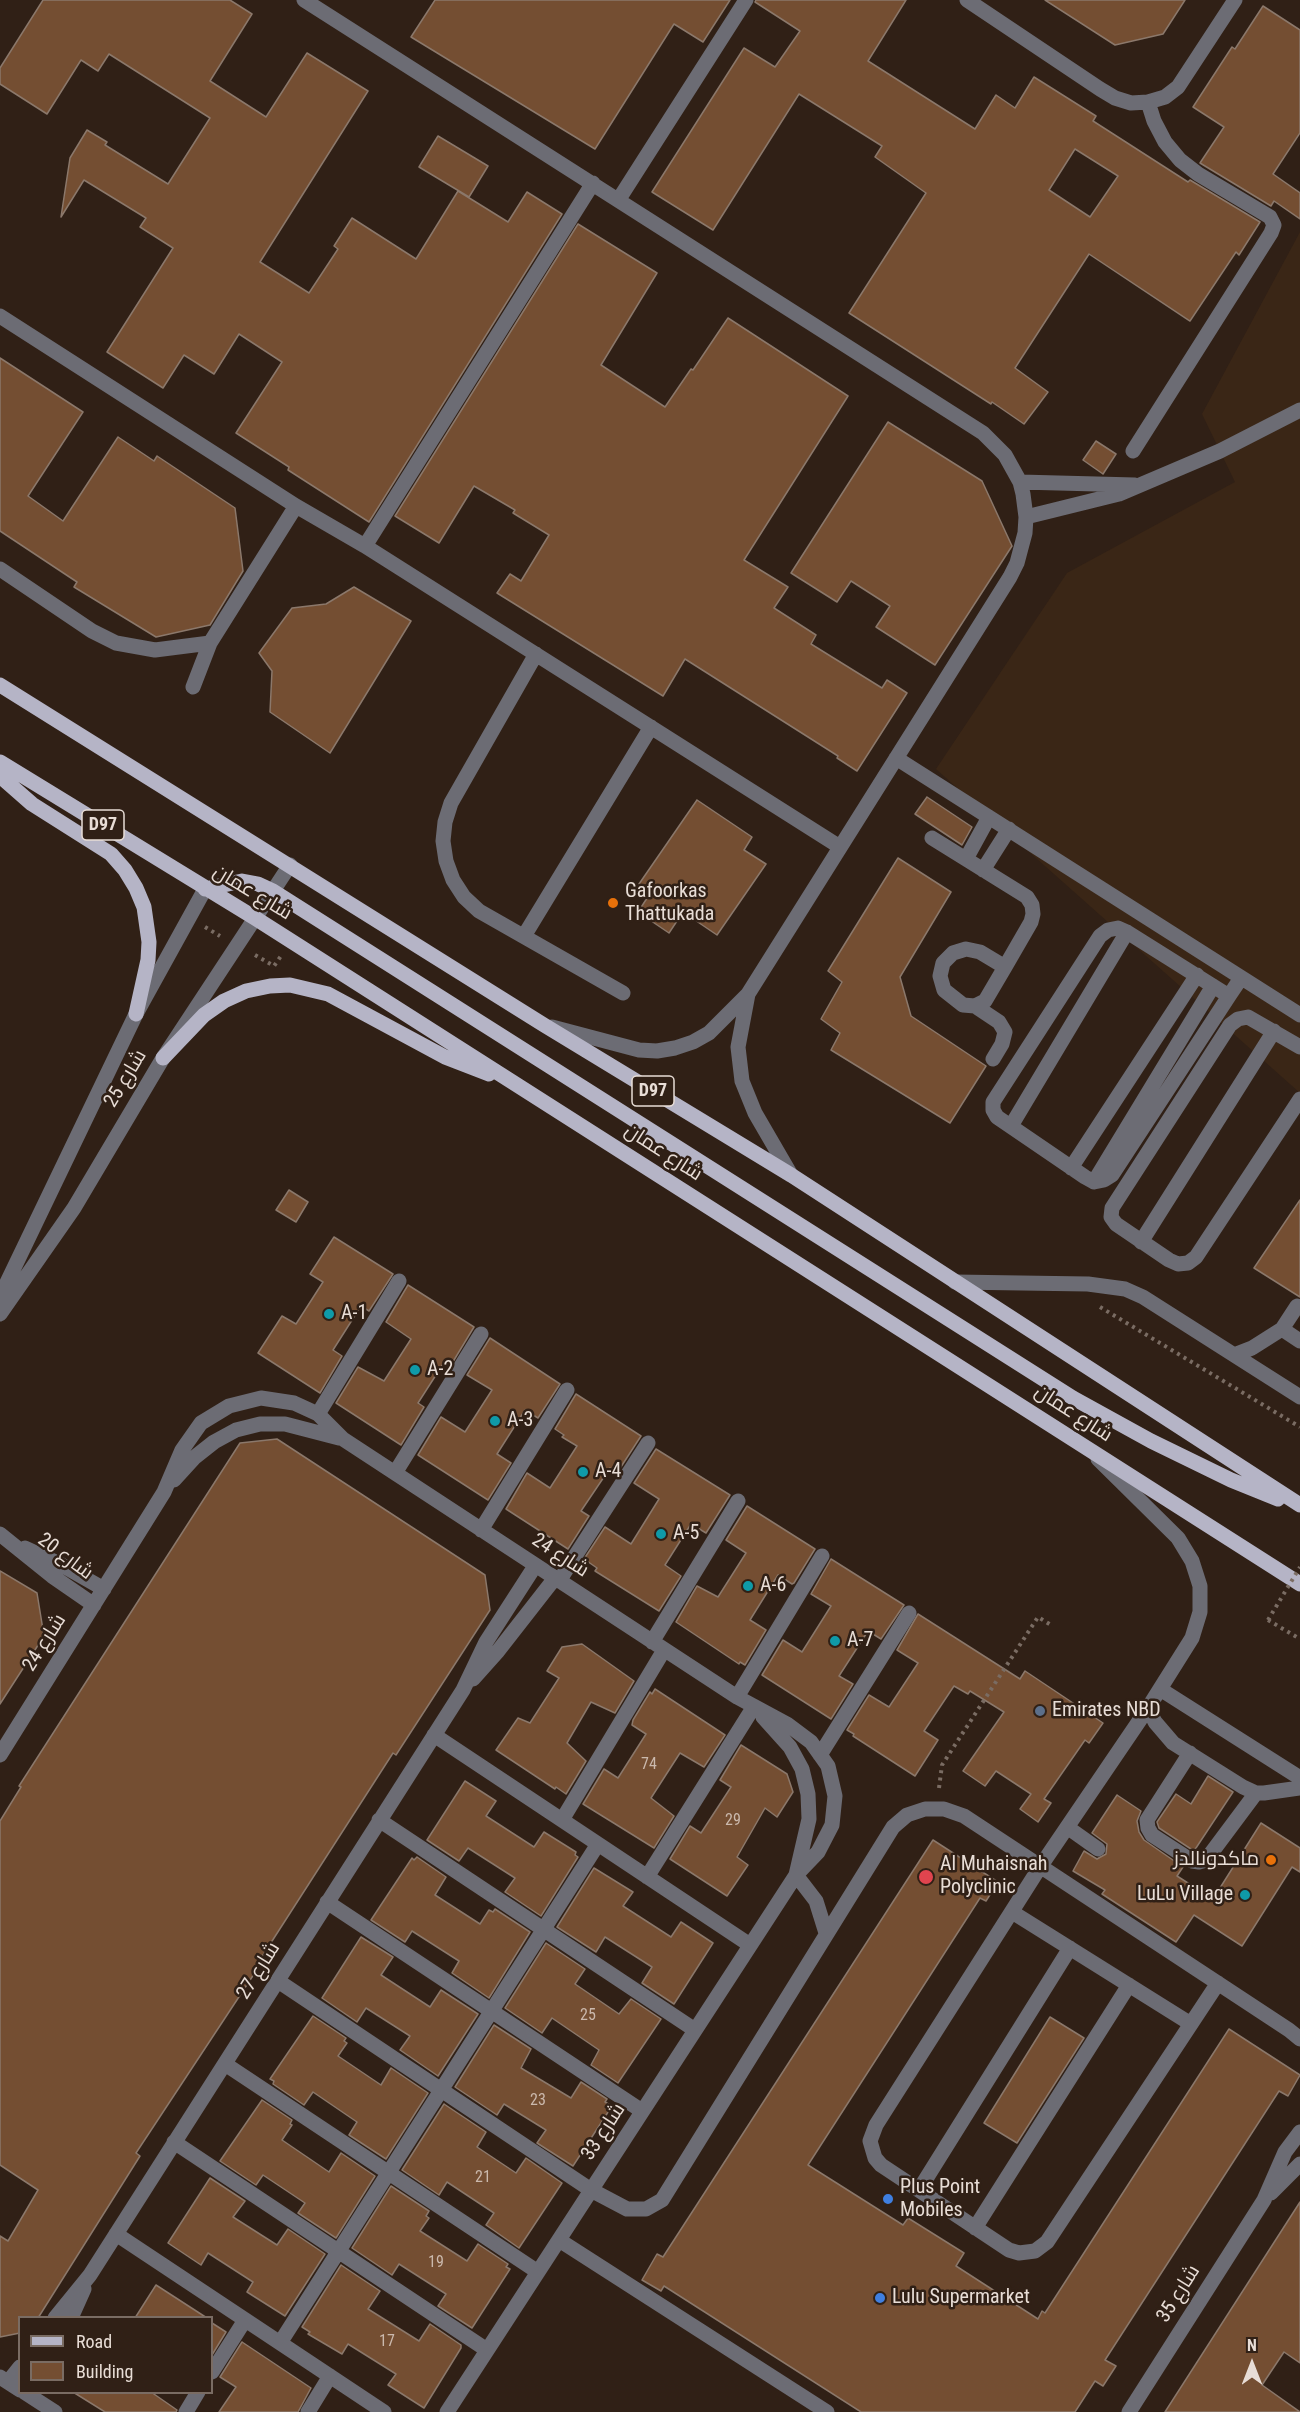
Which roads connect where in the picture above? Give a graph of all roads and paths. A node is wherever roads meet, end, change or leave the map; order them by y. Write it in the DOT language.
graph roads {
  1 [pos="304,0"];
  2 [pos="746,0"];
  3 [pos="967,0"];
  4 [pos="1234,0"];
  5 [pos="1148,102"];
  6 [pos="593,183"];
  7 [pos="619,199"];
  8 [pos="0,316"];
  9 [pos="1300,410"];
  10 [pos="1133,451"];
  11 [pos="1020,482"];
  12 [pos="1141,486"];
  13 [pos="296,506"];
  14 [pos="1026,517"];
  15 [pos="364,546"];
  16 [pos="0,569"];
  17 [pos="210,643"];
  18 [pos="536,654"];
  19 [pos="0,685"];
  20 [pos="193,687"];
  21 [pos="651,727"];
  22 [pos="897,758"];
  23 [pos="0,762"];
  24 [pos="0,776"];
  25 [pos="989,817"];
  26 [pos="1009,829"];
  27 [pos="932,838"];
  28 [pos="840,847"];
  29 [pos="966,860"];
  30 [pos="290,865"];
  31 [pos="983,870"];
  32 [pos="205,889"];
  33 [pos="273,891"];
  34 [pos="255,918"];
  35 [pos="1127,932"];
  36 [pos="524,936"];
  37 [pos="1005,967"];
  38 [pos="1197,975"];
  39 [pos="1241,978"];
  40 [pos="1213,986"];
  41 [pos="623,993"];
  42 [pos="748,994"];
  43 [pos="1229,996"];
  44 [pos="975,1006"];
  45 [pos="136,1014"];
  46 [pos="1300,1015"];
  47 [pos="544,1026"];
  48 [pos="1274,1031"];
  49 [pos="1300,1047"];
  50 [pos="163,1058"];
  51 [pos="993,1059"];
  52 [pos="506,1078"];
  53 [pos="1300,1099"];
  54 [pos="1011,1126"];
  55 [pos="1071,1168"];
  56 [pos="791,1175"];
  57 [pos="1094,1182"];
  58 [pos="1141,1242"];
  59 [pos="399,1281"];
  60 [pos="955,1282"];
  61 [pos="0,1297"];
  62 [pos="1091,1301"];
  63 [pos="1297,1306"];
  64 [pos="0,1314"];
  65 [pos="1282,1329"];
  66 [pos="481,1334"];
  67 [pos="1300,1341"];
  68 [pos="1234,1355"];
  69 [pos="567,1390"];
  70 [pos="1300,1397"];
  71 [pos="318,1414"];
  72 [pos="1300,1427"];
  73 [pos="343,1439"];
  74 [pos="648,1443"];
  75 [pos="1087,1448"];
  76 [pos="395,1473"];
  77 [pos="164,1492"];
  78 [pos="738,1502"];
  79 [pos="1300,1507"];
  80 [pos="481,1530"];
  81 [pos="6,1538"];
  82 [pos="822,1556"];
  83 [pos="535,1566"];
  84 [pos="1300,1567"];
  85 [pos="557,1580"];
  86 [pos="1300,1584"];
  87 [pos="104,1589"];
  88 [pos="94,1605"];
  89 [pos="909,1613"];
  90 [pos="1051,1625"];
  91 [pos="1300,1639"];
  92 [pos="658,1646"];
  93 [pos="1160,1689"];
  94 [pos="463,1690"];
  95 [pos="737,1697"];
  96 [pos="753,1708"];
  97 [pos="1148,1708"];
  98 [pos="434,1735"];
  99 [pos="1190,1753"];
  100 [pos="0,1755"];
  101 [pos="820,1755"];
  102 [pos="1300,1778"];
  103 [pos="1300,1788"];
  104 [pos="1256,1793"];
  105 [pos="944,1809"];
  106 [pos="380,1820"];
  107 [pos="562,1820"];
  108 [pos="1067,1827"];
  109 [pos="598,1844"];
  110 [pos="1098,1850"];
  111 [pos="1040,1867"];
  112 [pos="796,1875"];
  113 [pos="647,1877"];
  114 [pos="327,1902"];
  115 [pos="1012,1911"];
  116 [pos="544,1929"];
  117 [pos="826,1933"];
  118 [pos="750,1945"];
  119 [pos="1070,1948"];
  120 [pos="278,1980"];
  121 [pos="1218,1983"];
  122 [pos="1129,1985"];
  123 [pos="492,2011"];
  124 [pos="1191,2024"];
  125 [pos="695,2030"];
  126 [pos="1296,2033"];
  127 [pos="225,2064"];
  128 [pos="441,2090"];
  129 [pos="642,2111"];
  130 [pos="1300,2132"];
  131 [pos="174,2142"];
  132 [pos="1300,2164"];
  133 [pos="389,2173"];
  134 [pos="591,2190"];
  135 [pos="919,2190"];
  136 [pos="1264,2200"];
  137 [pos="975,2228"];
  138 [pos="116,2234"];
  139 [pos="559,2240"];
  140 [pos="339,2251"];
  141 [pos="538,2272"];
  142 [pos="90,2275"];
  143 [pos="57,2316"];
  144 [pos="72,2316"];
  145 [pos="245,2320"];
  146 [pos="280,2343"];
  147 [pos="487,2350"];
  148 [pos="213,2370"];
  149 [pos="330,2376"];
  150 [pos="27,2394"];
  151 [pos="197,2394"];
  152 [pos="55,2412"];
  153 [pos="186,2412"];
  154 [pos="308,2412"];
  155 [pos="384,2412"];
  156 [pos="447,2412"];
  157 [pos="827,2412"];
  158 [pos="1129,2412"];
  1 -- 6 [label="street"];
  2 -- 7 [label="street"];
  3 -- 5 [label="street"];
  4 -- 5 [label="street"];
  5 -- 10 [label="street"];
  6 -- 7 [label="street"];
  6 -- 15 [label="street"];
  7 -- 11 [label="street"];
  8 -- 13 [label="street"];
  9 -- 12 [label="street"];
  11 -- 12 [label="street"];
  11 -- 14 [label="street"];
  12 -- 14 [label="street"];
  13 -- 15 [label="street"];
  13 -- 17 [label="street"];
  14 -- 22 [label="street"];
  15 -- 18 [label="street"];
  16 -- 17 [label="street"];
  17 -- 20 [label="street"];
  18 -- 21 [label="street"];
  18 -- 36 [label="street"];
  19 -- 30 [label="main road, D97"];
  21 -- 28 [label="street"];
  21 -- 36 [label="street"];
  22 -- 25 [label="street"];
  22 -- 28 [label="street"];
  23 -- 32 [label="main road, شارع عمان / D97"];
  24 -- 45 [label="main road"];
  25 -- 26 [label="street"];
  25 -- 29 [label="street"];
  26 -- 31 [label="street"];
  26 -- 39 [label="street"];
  27 -- 29 [label="street"];
  28 -- 42 [label="street"];
  29 -- 31 [label="street"];
  30 -- 33 [label="street, شارع 25"];
  30 -- 47 [label="main road, D97"];
  31 -- 37 [label="street"];
  32 -- 33 [label="main road"];
  32 -- 34 [label="main road, شارع عمان / D97"];
  32 -- 45 [label="street, شارع 25"];
  33 -- 34 [label="street, شارع 25"];
  33 -- 79 [label="main road"];
  34 -- 50 [label="street, شارع 25"];
  34 -- 52 [label="main road, شارع عمان / D97"];
  35 -- 38 [label="street"];
  35 -- 54 [label="street"];
  35 -- 54 [label="street"];
  36 -- 41 [label="street"];
  37 -- 44 [label="street"];
  37 -- 44 [label="street"];
  38 -- 40 [label="street"];
  38 -- 55 [label="street"];
  39 -- 43 [label="street"];
  39 -- 46 [label="street"];
  40 -- 43 [label="street"];
  40 -- 57 [label="street"];
  42 -- 47 [label="street"];
  42 -- 56 [label="street"];
  43 -- 57 [label="street"];
  44 -- 51 [label="street"];
  45 -- 61 [label="street, شارع 25"];
  47 -- 56 [label="main road, D97"];
  48 -- 49 [label="street"];
  48 -- 58 [label="street"];
  48 -- 58 [label="street"];
  50 -- 52 [label="main road"];
  50 -- 64 [label="street, شارع 25"];
  52 -- 75 [label="main road, شارع عمان / D97"];
  53 -- 58 [label="street"];
  54 -- 55 [label="street"];
  55 -- 57 [label="street"];
  56 -- 60 [label="main road, D97"];
  59 -- 71 [label="street"];
  60 -- 68 [label="street"];
  60 -- 79 [label="main road, D97"];
  62 -- 72 [label="path"];
  63 -- 65 [label="street"];
  65 -- 67 [label="street"];
  65 -- 68 [label="street"];
  66 -- 76 [label="street"];
  68 -- 70 [label="street"];
  69 -- 80 [label="street"];
  71 -- 73 [label="street, شارع 24"];
  71 -- 77 [label="street, شارع 24"];
  73 -- 76 [label="street, شارع 24"];
  73 -- 77 [label="street, شارع 24"];
  74 -- 85 [label="street, شارع 27"];
  75 -- 86 [label="main road, شارع عمان / D97"];
  75 -- 93 [label="street"];
  76 -- 80 [label="street, شارع 24"];
  77 -- 87 [label="street, شارع 24"];
  78 -- 92 [label="street"];
  80 -- 83 [label="street, شارع 24"];
  81 -- 87 [label="street, شارع 20"];
  81 -- 88 [label="street, شارع 20"];
  82 -- 95 [label="street"];
  83 -- 85 [label="street, شارع 24"];
  83 -- 94 [label="street, شارع 27"];
  84 -- 91 [label="path, bridge"];
  85 -- 92 [label="street, شارع 24"];
  85 -- 94 [label="street, شارع 27"];
  87 -- 88 [label="street, شارع 24"];
  88 -- 100 [label="street, شارع 24"];
  89 -- 101 [label="street"];
  90 -- 105 [label="path"];
  92 -- 95 [label="street, شارع 24"];
  92 -- 107 [label="street"];
  93 -- 97 [label="street"];
  93 -- 102 [label="street"];
  94 -- 98 [label="street, شارع 27"];
  95 -- 96 [label="street, شارع 24"];
  96 -- 101 [label="street, شارع 33"];
  96 -- 112 [label="street, شارع 33"];
  96 -- 113 [label="street"];
  97 -- 99 [label="street"];
  97 -- 108 [label="street"];
  98 -- 106 [label="street, شارع 27"];
  98 -- 107 [label="street"];
  99 -- 104 [label="street"];
  99 -- 104 [label="street"];
  101 -- 112 [label="street, شارع 33"];
  103 -- 104 [label="street"];
  105 -- 111 [label="street"];
  105 -- 117 [label="street"];
  106 -- 114 [label="street, شارع 27"];
  106 -- 116 [label="street"];
  107 -- 109 [label="street"];
  108 -- 110 [label="street"];
  108 -- 111 [label="street"];
  109 -- 113 [label="street"];
  109 -- 116 [label="street"];
  111 -- 115 [label="street"];
  111 -- 121 [label="street"];
  112 -- 117 [label="street"];
  112 -- 118 [label="street, شارع 33"];
  113 -- 118 [label="street"];
  114 -- 120 [label="street, شارع 27"];
  114 -- 123 [label="street"];
  115 -- 119 [label="street"];
  115 -- 135 [label="street"];
  116 -- 123 [label="street"];
  116 -- 125 [label="street"];
  117 -- 134 [label="street"];
  118 -- 125 [label="street, شارع 33"];
  119 -- 122 [label="street"];
  119 -- 135 [label="street"];
  120 -- 127 [label="street, شارع 27"];
  120 -- 128 [label="street"];
  121 -- 124 [label="street"];
  121 -- 126 [label="street"];
  122 -- 124 [label="street"];
  122 -- 137 [label="street"];
  123 -- 128 [label="street"];
  123 -- 129 [label="street"];
  124 -- 137 [label="street"];
  125 -- 129 [label="street, شارع 33"];
  127 -- 131 [label="street, شارع 27"];
  127 -- 133 [label="street"];
  128 -- 133 [label="street"];
  128 -- 134 [label="street"];
  129 -- 134 [label="street, شارع 33"];
  130 -- 136 [label="street"];
  131 -- 138 [label="street, شارع 27"];
  131 -- 140 [label="street"];
  132 -- 136 [label="street"];
  133 -- 140 [label="street"];
  133 -- 141 [label="street"];
  134 -- 139 [label="street, شارع 33"];
  135 -- 137 [label="street"];
  136 -- 158 [label="street, شارع 35"];
  138 -- 142 [label="street, شارع 27"];
  138 -- 145 [label="street"];
  139 -- 141 [label="street, شارع 33"];
  139 -- 157 [label="street"];
  140 -- 146 [label="street"];
  140 -- 147 [label="street"];
  141 -- 147 [label="street, شارع 33"];
  142 -- 143 [label="street, شارع 27"];
  142 -- 144 [label="street, شارع 27"];
  145 -- 146 [label="street"];
  145 -- 148 [label="street"];
  146 -- 149 [label="street"];
  147 -- 156 [label="street, شارع 33"];
  149 -- 154 [label="street"];
  149 -- 155 [label="street"];
  150 -- 152 [label="street"];
  151 -- 153 [label="street"];
}
